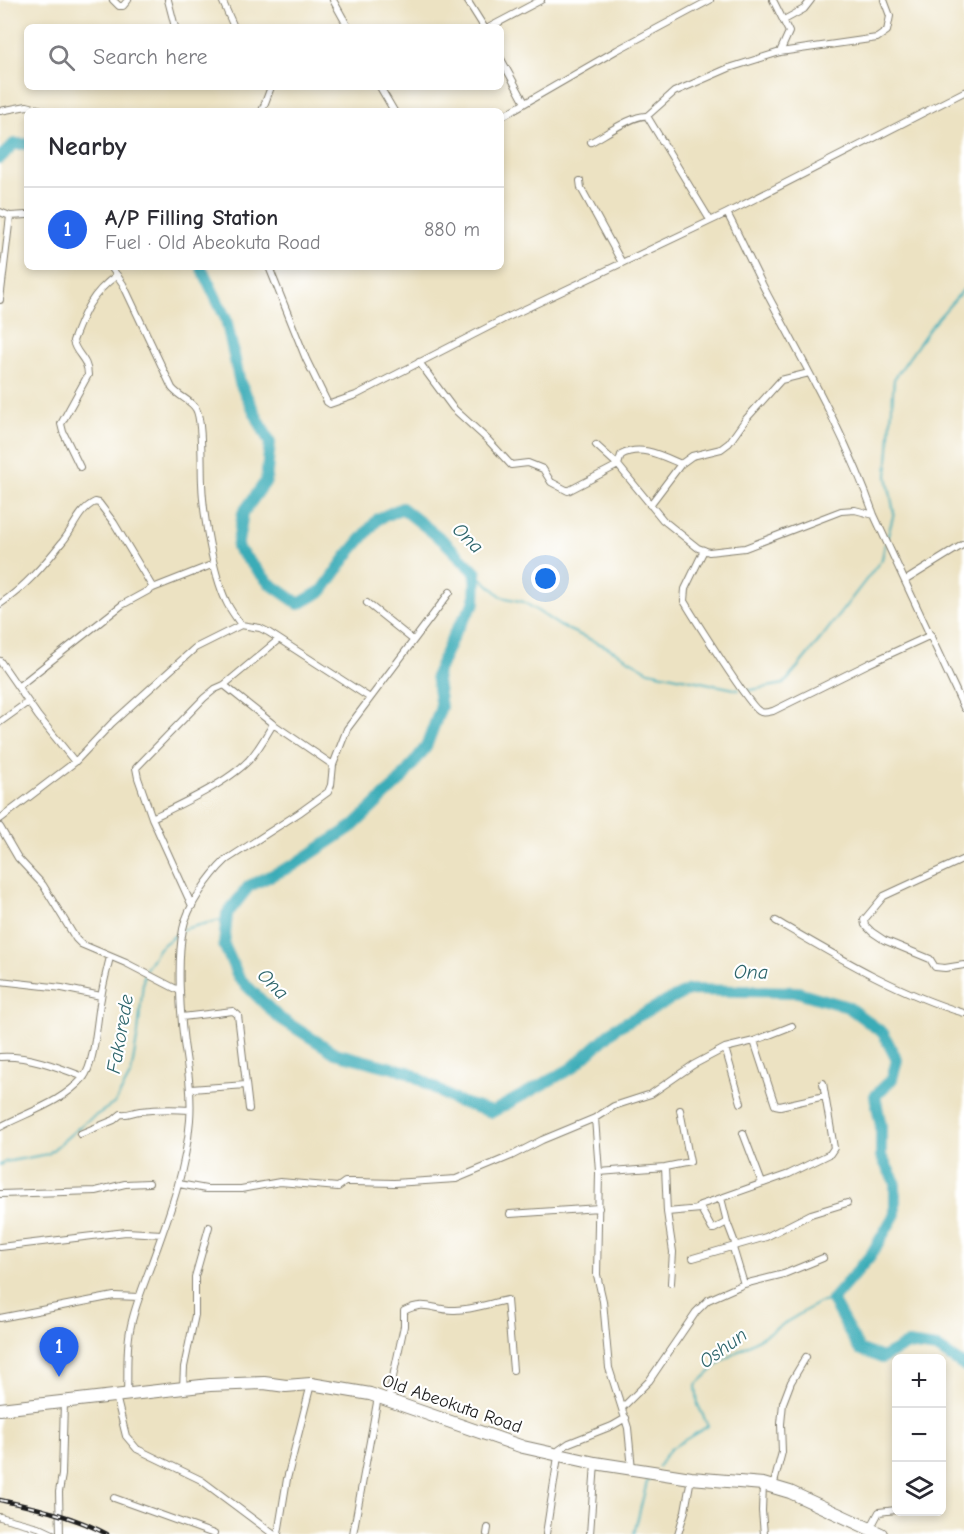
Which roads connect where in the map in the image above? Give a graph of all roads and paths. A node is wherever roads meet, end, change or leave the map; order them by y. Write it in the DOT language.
graph roads {
  1 [pos="113,0"];
  2 [pos="128,0"];
  3 [pos="168,0"];
  4 [pos="222,0"];
  5 [pos="333,0"];
  6 [pos="467,0"];
  7 [pos="541,0"];
  8 [pos="710,0"];
  9 [pos="773,0"];
  10 [pos="811,0"];
  11 [pos="884,0"];
  12 [pos="784,20"];
  13 [pos="174,24"];
  14 [pos="233,24"];
  15 [pos="346,24"];
  16 [pos="482,24"];
  17 [pos="496,24"];
  18 [pos="780,52"];
  19 [pos="504,64"];
  20 [pos="270,90"];
  21 [pos="382,90"];
  22 [pos="964,92"];
  23 [pos="525,103"];
  24 [pos="35,108"];
  25 [pos="263,108"];
  26 [pos="392,108"];
  27 [pos="0,111"];
  28 [pos="504,115"];
  29 [pos="647,116"];
  30 [pos="591,142"];
  31 [pos="580,181"];
  32 [pos="0,212"];
  33 [pos="728,213"];
  34 [pos="24,215"];
  35 [pos="10,216"];
  36 [pos="710,220"];
  37 [pos="622,263"];
  38 [pos="113,270"];
  39 [pos="269,270"];
  40 [pos="117,275"];
  41 [pos="1,288"];
  42 [pos="0,300"];
  43 [pos="419,362"];
  44 [pos="809,373"];
  45 [pos="596,445"];
  46 [pos="681,464"];
  47 [pos="618,465"];
  48 [pos="80,466"];
  49 [pos="650,505"];
  50 [pos="874,515"];
  51 [pos="964,544"];
  52 [pos="704,550"];
  53 [pos="214,564"];
  54 [pos="906,580"];
  55 [pos="153,588"];
  56 [pos="450,592"];
  57 [pos="367,603"];
  58 [pos="0,604"];
  59 [pos="241,625"];
  60 [pos="932,635"];
  61 [pos="278,640"];
  62 [pos="413,640"];
  63 [pos="0,661"];
  64 [pos="224,684"];
  65 [pos="19,686"];
  66 [pos="370,698"];
  67 [pos="28,702"];
  68 [pos="964,708"];
  69 [pos="0,722"];
  70 [pos="273,724"];
  71 [pos="75,762"];
  72 [pos="333,765"];
  73 [pos="152,818"];
  74 [pos="0,819"];
  75 [pos="0,827"];
  76 [pos="964,859"];
  77 [pos="192,906"];
  78 [pos="776,921"];
  79 [pos="110,957"];
  80 [pos="964,966"];
  81 [pos="0,981"];
  82 [pos="180,991"];
  83 [pos="101,996"];
  84 [pos="964,1013"];
  85 [pos="182,1017"];
  86 [pos="792,1026"];
  87 [pos="754,1041"];
  88 [pos="725,1048"];
  89 [pos="0,1057"];
  90 [pos="84,1077"];
  91 [pos="823,1083"];
  92 [pos="246,1085"];
  93 [pos="191,1089"];
  94 [pos="825,1096"];
  95 [pos="741,1103"];
  96 [pos="249,1108"];
  97 [pos="190,1110"];
  98 [pos="680,1110"];
  99 [pos="595,1118"];
  100 [pos="0,1126"];
  101 [pos="743,1133"];
  102 [pos="80,1134"];
  103 [pos="665,1167"];
  104 [pos="599,1172"];
  105 [pos="149,1183"];
  106 [pos="762,1183"];
  107 [pos="179,1184"];
  108 [pos="0,1194"];
  109 [pos="721,1198"];
  110 [pos="847,1203"];
  111 [pos="598,1208"];
  112 [pos="697,1209"];
  113 [pos="667,1212"];
  114 [pos="510,1214"];
  115 [pos="727,1222"];
  116 [pos="209,1227"];
  117 [pos="162,1234"];
  118 [pos="0,1247"];
  119 [pos="733,1248"];
  120 [pos="693,1258"];
  121 [pos="823,1258"];
  122 [pos="671,1283"];
  123 [pos="744,1284"];
  124 [pos="139,1297"];
  125 [pos="0,1318"];
  126 [pos="806,1357"];
  127 [pos="513,1370"];
  128 [pos="311,1384"];
  129 [pos="183,1388"];
  130 [pos="122,1395"];
  131 [pos="383,1399"];
  132 [pos="64,1401"];
  133 [pos="623,1407"];
  134 [pos="0,1409"];
  135 [pos="626,1418"];
  136 [pos="557,1455"];
  137 [pos="595,1463"];
  138 [pos="632,1470"];
  139 [pos="691,1478"];
  140 [pos="768,1485"];
  141 [pos="114,1498"];
  142 [pos="892,1511"];
  143 [pos="0,1517"];
  144 [pos="875,1532"];
  145 [pos="53,1534"];
  146 [pos="60,1534"];
  147 [pos="214,1534"];
  148 [pos="273,1534"];
  149 [pos="278,1534"];
  150 [pos="353,1534"];
  151 [pos="546,1534"];
  152 [pos="590,1534"];
  153 [pos="678,1534"];
  154 [pos="765,1534"];
  1 -- 2 [label="street"];
  3 -- 13 [label="street"];
  4 -- 14 [label="street"];
  5 -- 15 [label="street"];
  6 -- 16 [label="street"];
  7 -- 17 [label="street"];
  8 -- 23 [label="street"];
  9 -- 12 [label="street"];
  10 -- 12 [label="street"];
  11 -- 18 [label="street"];
  12 -- 18 [label="street"];
  18 -- 29 [label="street"];
  19 -- 23 [label="street"];
  20 -- 25 [label="street"];
  21 -- 26 [label="street"];
  22 -- 33 [label="street"];
  23 -- 28 [label="street"];
  24 -- 27 [label="street"];
  29 -- 30 [label="street"];
  29 -- 36 [label="street"];
  31 -- 37 [label="street"];
  32 -- 35 [label="street"];
  33 -- 36 [label="street"];
  33 -- 44 [label="street"];
  34 -- 35 [label="street"];
  35 -- 41 [label="street"];
  36 -- 37 [label="street"];
  37 -- 43 [label="street"];
  38 -- 40 [label="street"];
  39 -- 43 [label="street"];
  40 -- 48 [label="street"];
  40 -- 53 [label="street"];
  41 -- 42 [label="street"];
  43 -- 47 [label="street"];
  44 -- 46 [label="street"];
  44 -- 50 [label="street"];
  45 -- 47 [label="street"];
  46 -- 47 [label="street"];
  46 -- 49 [label="street"];
  47 -- 49 [label="street"];
  49 -- 52 [label="street"];
  50 -- 52 [label="street"];
  50 -- 54 [label="street"];
  51 -- 54 [label="street"];
  52 -- 60 [label="street"];
  53 -- 55 [label="street"];
  53 -- 59 [label="street"];
  54 -- 60 [label="street"];
  55 -- 58 [label="street"];
  55 -- 65 [label="street"];
  56 -- 62 [label="street"];
  57 -- 62 [label="street"];
  59 -- 61 [label="street"];
  59 -- 71 [label="street"];
  60 -- 68 [label="street"];
  61 -- 64 [label="street"];
  61 -- 66 [label="street"];
  62 -- 66 [label="street"];
  63 -- 65 [label="street"];
  64 -- 70 [label="street"];
  64 -- 73 [label="street"];
  65 -- 67 [label="street"];
  66 -- 72 [label="street"];
  67 -- 69 [label="street"];
  67 -- 71 [label="street"];
  70 -- 72 [label="street"];
  70 -- 73 [label="street"];
  71 -- 74 [label="street"];
  72 -- 77 [label="street"];
  73 -- 77 [label="street"];
  75 -- 79 [label="street"];
  76 -- 80 [label="street"];
  77 -- 82 [label="street"];
  78 -- 84 [label="street"];
  79 -- 82 [label="street"];
  79 -- 83 [label="street"];
  81 -- 83 [label="street"];
  82 -- 85 [label="street"];
  83 -- 90 [label="street"];
  85 -- 92 [label="street"];
  85 -- 93 [label="street"];
  86 -- 87 [label="street"];
  87 -- 88 [label="street"];
  87 -- 94 [label="street"];
  88 -- 95 [label="street"];
  88 -- 99 [label="street"];
  89 -- 90 [label="street"];
  90 -- 100 [label="street"];
  91 -- 94 [label="street"];
  92 -- 93 [label="street"];
  92 -- 96 [label="street"];
  93 -- 97 [label="street"];
  94 -- 106 [label="street"];
  97 -- 102 [label="street"];
  97 -- 107 [label="street"];
  98 -- 103 [label="street"];
  99 -- 104 [label="street"];
  99 -- 107 [label="street"];
  101 -- 106 [label="street"];
  103 -- 104 [label="street"];
  103 -- 113 [label="street"];
  104 -- 111 [label="street"];
  105 -- 108 [label="street"];
  106 -- 109 [label="street"];
  107 -- 117 [label="street"];
  109 -- 112 [label="street"];
  109 -- 115 [label="street"];
  110 -- 119 [label="street"];
  111 -- 114 [label="street"];
  111 -- 133 [label="street"];
  112 -- 113 [label="street"];
  112 -- 115 [label="street"];
  113 -- 122 [label="street"];
  115 -- 119 [label="street"];
  116 -- 129 [label="street"];
  117 -- 118 [label="street"];
  117 -- 124 [label="street"];
  119 -- 120 [label="street"];
  119 -- 123 [label="street"];
  121 -- 123 [label="street"];
  123 -- 133 [label="street"];
  124 -- 125 [label="street"];
  124 -- 130 [label="street"];
  126 -- 140 [label="street"];
  127 -- 131 [label="street"];
  128 -- 129 [label="highway, Old Abeokuta Road"];
  128 -- 131 [label="highway, Old Abeokuta Road"];
  128 -- 149 [label="street"];
  129 -- 130 [label="highway, Old Abeokuta Road"];
  130 -- 132 [label="highway, Old Abeokuta Road"];
  130 -- 148 [label="street"];
  131 -- 136 [label="highway, Old Abeokuta Road"];
  131 -- 150 [label="street"];
  132 -- 134 [label="highway, Old Abeokuta Road"];
  132 -- 146 [label="street"];
  133 -- 135 [label="street"];
  135 -- 136 [label="street"];
  135 -- 138 [label="street"];
  136 -- 137 [label="highway, Old Abeokuta Road"];
  136 -- 151 [label="street"];
  137 -- 138 [label="highway, Old Abeokuta Road"];
  137 -- 152 [label="street"];
  138 -- 139 [label="highway, Old Abeokuta Road"];
  139 -- 140 [label="highway, Old Abeokuta Road"];
  139 -- 153 [label="street"];
  140 -- 144 [label="highway, Old Abeokuta Road"];
  140 -- 154 [label="street"];
  141 -- 147 [label="street"];
  142 -- 144 [label="street"];
  143 -- 145 [label="street"];
}
